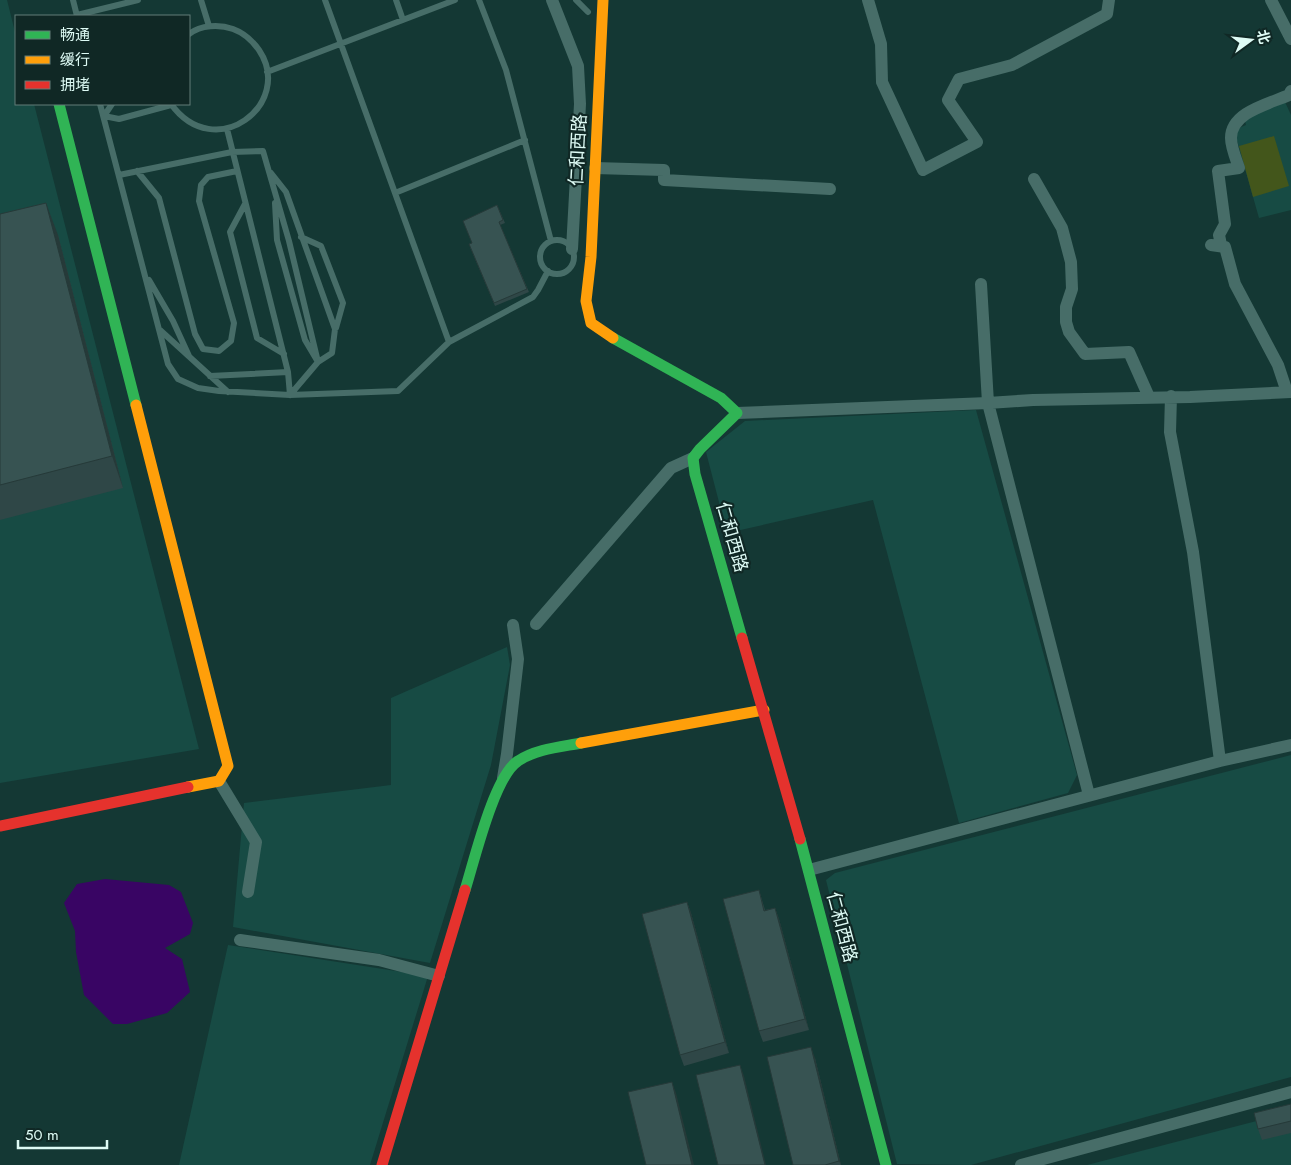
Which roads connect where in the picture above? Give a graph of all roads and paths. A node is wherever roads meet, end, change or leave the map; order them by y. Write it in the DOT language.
graph roads {
  1 [pos="73,0"];
  2 [pos="138,0"];
  3 [pos="201,0"];
  4 [pos="325,0"];
  5 [pos="396,0"];
  6 [pos="455,0"];
  7 [pos="479,0"];
  8 [pos="552,0"];
  9 [pos="576,0"];
  10 [pos="603,0"];
  11 [pos="868,0"];
  12 [pos="1109,0"];
  13 [pos="1271,0"];
  14 [pos="588,12"];
  15 [pos="77,15"];
  16 [pos="81,15"];
  17 [pos="403,20"];
  18 [pos="208,26"];
  19 [pos="190,34"];
  20 [pos="1291,39"];
  21 [pos="340,44"];
  22 [pos="267,72"];
  23 [pos="1290,95"];
  24 [pos="59,105"];
  25 [pos="100,105"];
  26 [pos="111,105"];
  27 [pos="168,105"];
  28 [pos="172,105"];
  29 [pos="104,116"];
  30 [pos="227,129"];
  31 [pos="525,140"];
  32 [pos="232,152"];
  33 [pos="595,168"];
  34 [pos="268,170"];
  35 [pos="137,171"];
  36 [pos="237,171"];
  37 [pos="119,174"];
  38 [pos="1034,179"];
  39 [pos="830,189"];
  40 [pos="275,193"];
  41 [pos="395,193"];
  42 [pos="246,204"];
  43 [pos="301,237"];
  44 [pos="551,241"];
  45 [pos="572,249"];
  46 [pos="548,271"];
  47 [pos="145,274"];
  48 [pos="981,284"];
  49 [pos="159,329"];
  50 [pos="335,329"];
  51 [pos="448,342"];
  52 [pos="284,354"];
  53 [pos="189,356"];
  54 [pos="318,362"];
  55 [pos="288,372"];
  56 [pos="210,376"];
  57 [pos="228,392"];
  58 [pos="1289,392"];
  59 [pos="290,395"];
  60 [pos="1171,396"];
  61 [pos="1149,397"];
  62 [pos="988,403"];
  63 [pos="737,413"];
  64 [pos="693,458"];
  65 [pos="536,624"];
  66 [pos="513,625"];
  67 [pos="764,710"];
  68 [pos="1291,745"];
  69 [pos="1220,761"];
  70 [pos="502,779"];
  71 [pos="219,781"];
  72 [pos="1089,796"];
  73 [pos="0,826"];
  74 [pos="809,870"];
  75 [pos="248,892"];
  76 [pos="240,940"];
  77 [pos="439,976"];
  78 [pos="1291,1092"];
  79 [pos="382,1165"];
  80 [pos="886,1165"];
  81 [pos="1020,1165"];
  1 -- 15 [label="lane"];
  2 -- 16 [label="lane"];
  3 -- 18 [label="lane"];
  4 -- 21 [label="lane"];
  5 -- 17 [label="lane"];
  6 -- 17 [label="lane"];
  7 -- 31 [label="lane"];
  8 -- 45 [label="street"];
  9 -- 14 [label="lane"];
  10 -- 33 [label="street, 仁和西路"];
  11 -- 12 [label="street"];
  13 -- 20 [label="street"];
  17 -- 21 [label="lane"];
  18 -- 19 [label="lane"];
  18 -- 22 [label="lane"];
  21 -- 22 [label="lane"];
  21 -- 41 [label="lane"];
  22 -- 30 [label="lane"];
  23 -- 58 [label="street"];
  24 -- 71 [label="street"];
  25 -- 29 [label="lane"];
  26 -- 29 [label="lane"];
  27 -- 29 [label="lane"];
  28 -- 30 [label="lane"];
  29 -- 37 [label="lane"];
  30 -- 32 [label="lane"];
  31 -- 41 [label="lane"];
  31 -- 44 [label="lane"];
  32 -- 34 [label="lane"];
  32 -- 35 [label="lane"];
  32 -- 36 [label="lane"];
  33 -- 39 [label="street"];
  33 -- 63 [label="street, 仁和西路"];
  34 -- 40 [label="lane"];
  34 -- 43 [label="lane"];
  35 -- 36 [label="lane"];
  35 -- 37 [label="lane"];
  36 -- 42 [label="lane"];
  37 -- 47 [label="lane"];
  38 -- 61 [label="street"];
  40 -- 54 [label="lane"];
  40 -- 54 [label="lane"];
  41 -- 51 [label="lane"];
  42 -- 52 [label="lane"];
  42 -- 52 [label="lane"];
  43 -- 50 [label="lane"];
  43 -- 50 [label="lane"];
  44 -- 45 [label="lane"];
  44 -- 46 [label="lane"];
  45 -- 46 [label="lane"];
  46 -- 51 [label="lane"];
  47 -- 49 [label="lane"];
  47 -- 53 [label="lane"];
  48 -- 62 [label="street"];
  49 -- 53 [label="lane"];
  49 -- 57 [label="lane"];
  50 -- 54 [label="lane"];
  51 -- 59 [label="lane"];
  52 -- 55 [label="lane"];
  53 -- 56 [label="lane"];
  54 -- 59 [label="lane"];
  55 -- 56 [label="lane"];
  55 -- 59 [label="lane"];
  56 -- 57 [label="lane"];
  57 -- 59 [label="lane"];
  58 -- 60 [label="street"];
  60 -- 61 [label="street"];
  60 -- 69 [label="street"];
  61 -- 62 [label="street"];
  62 -- 63 [label="street"];
  62 -- 72 [label="street"];
  63 -- 64 [label="street"];
  64 -- 65 [label="street"];
  64 -- 67 [label="street, 仁和西路"];
  66 -- 70 [label="street"];
  67 -- 70 [label="street"];
  67 -- 74 [label="street, 仁和西路"];
  68 -- 69 [label="street"];
  69 -- 72 [label="street"];
  70 -- 77 [label="street"];
  71 -- 73 [label="street"];
  71 -- 75 [label="street"];
  72 -- 74 [label="street"];
  74 -- 80 [label="street, 仁和西路"];
  76 -- 77 [label="street"];
  77 -- 79 [label="street"];
  78 -- 81 [label="street"];
}
